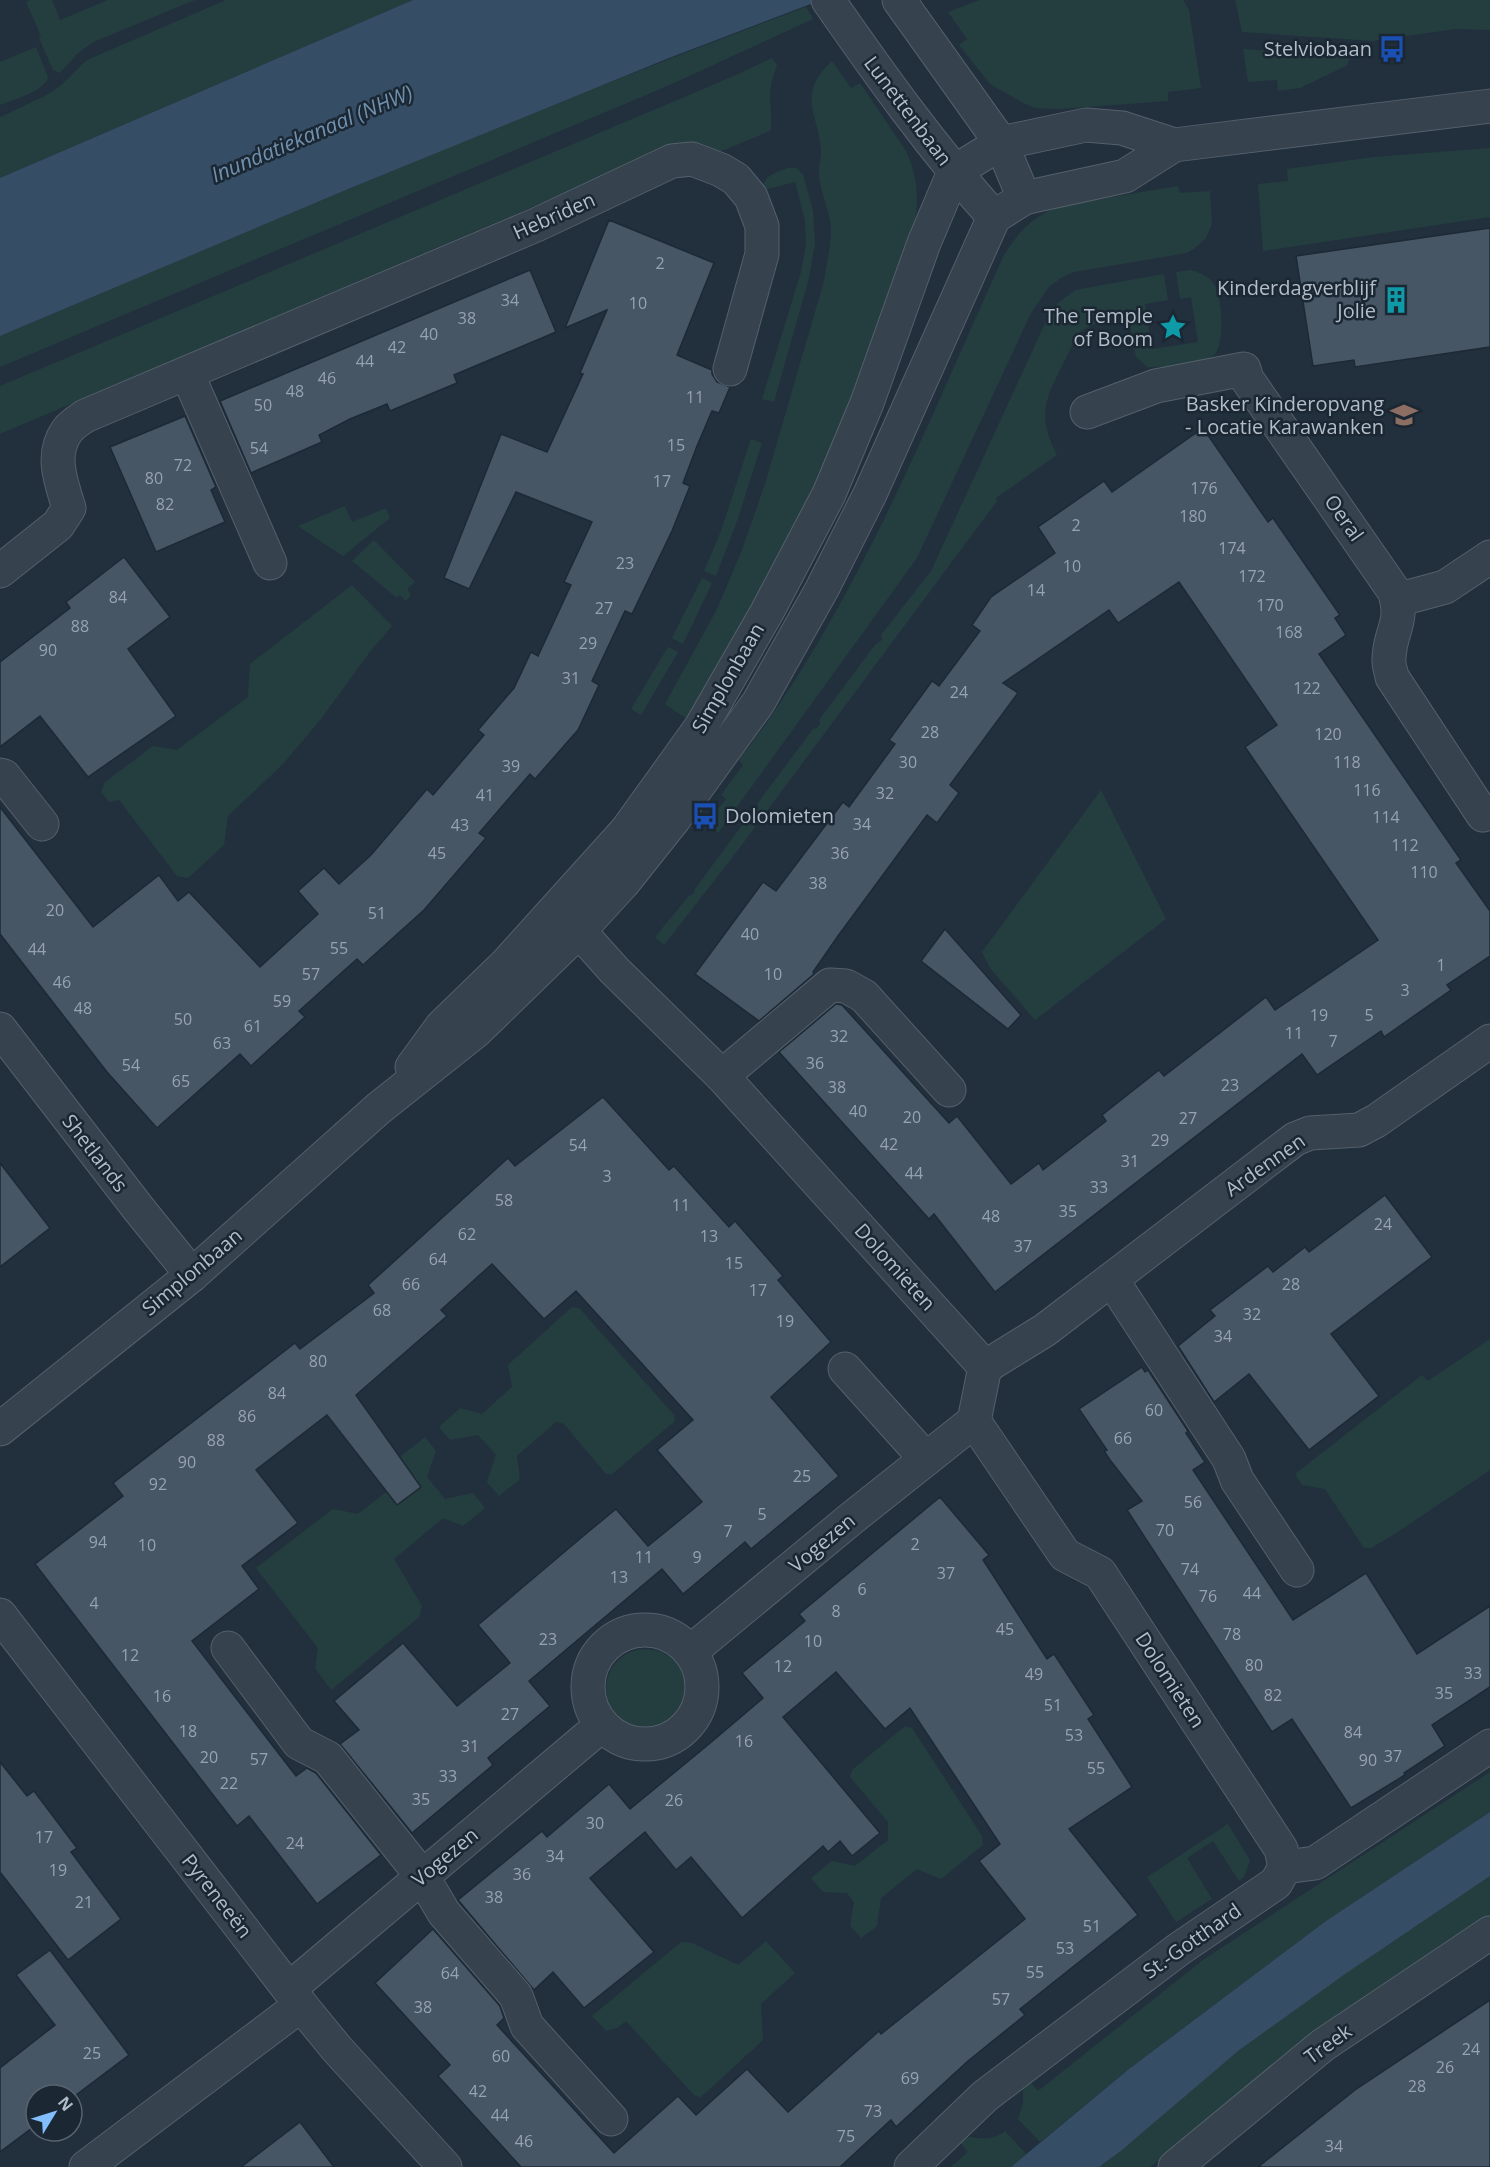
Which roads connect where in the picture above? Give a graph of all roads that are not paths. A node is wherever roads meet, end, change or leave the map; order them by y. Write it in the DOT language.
graph roads {
  1 [pos="828,0"];
  2 [pos="899,0"];
  3 [pos="1490,106"];
  4 [pos="1001,143"];
  5 [pos="1174,146"];
  6 [pos="954,172"];
  7 [pos="1024,198"];
  8 [pos="994,217"];
  9 [pos="730,369"];
  10 [pos="187,373"];
  11 [pos="1087,412"];
  12 [pos="1490,556"];
  13 [pos="270,563"];
  14 [pos="0,571"];
  15 [pos="1397,600"];
  16 [pos="0,775"];
  17 [pos="1483,815"];
  18 [pos="42,824"];
  19 [pos="557,906"];
  20 [pos="579,931"];
  21 [pos="0,1029"];
  22 [pos="1490,1041"];
  23 [pos="722,1076"];
  24 [pos="949,1090"];
  25 [pos="379,1108"];
  26 [pos="192,1275"];
  27 [pos="1112,1280"];
  28 [pos="985,1367"];
  29 [pos="845,1369"];
  30 [pos="974,1420"];
  31 [pos="0,1429"];
  32 [pos="926,1459"];
  33 [pos="1297,1570"];
  34 [pos="0,1615"];
  35 [pos="228,1648"];
  36 [pos="690,1652"];
  37 [pos="602,1725"];
  38 [pos="1490,1746"];
  39 [pos="433,1867"];
  40 [pos="1285,1867"];
  41 [pos="1490,1933"];
  42 [pos="295,1997"];
  43 [pos="611,2118"];
  44 [pos="86,2167"];
  45 [pos="445,2167"];
  46 [pos="911,2167"];
  47 [pos="1175,2167"];
  1 -- 6 [label="street, Lunettenbaan"];
  2 -- 4 [label="street"];
  3 -- 5 [label="street"];
  4 -- 5 [label="street"];
  4 -- 6 [label="street"];
  4 -- 7 [label="street"];
  5 -- 7 [label="street"];
  6 -- 8 [label="street, Lunettenbaan"];
  6 -- 19 [label="street, Simplonbaan"];
  7 -- 8 [label="street"];
  8 -- 20 [label="street, Simplonbaan"];
  9 -- 10 [label="street, Hebriden"];
  10 -- 13 [label="street"];
  10 -- 14 [label="street, Hebriden"];
  11 -- 15 [label="street, Oeral"];
  12 -- 15 [label="street"];
  15 -- 17 [label="street"];
  16 -- 18 [label="street"];
  19 -- 20 [label="street, Dolomieten"];
  19 -- 25 [label="street, Simplonbaan"];
  20 -- 23 [label="street, Dolomieten"];
  20 -- 25 [label="street, Simplonbaan"];
  21 -- 26 [label="street, Shetlands"];
  22 -- 27 [label="street, Ardennen"];
  23 -- 24 [label="street"];
  23 -- 28 [label="street, Dolomieten"];
  25 -- 26 [label="street, Simplonbaan"];
  26 -- 31 [label="street, Simplonbaan"];
  27 -- 28 [label="street, Ardennen"];
  27 -- 33 [label="street"];
  28 -- 30 [label="street"];
  29 -- 32 [label="street"];
  30 -- 32 [label="street, Vogezen"];
  30 -- 40 [label="street, Dolomieten"];
  32 -- 36 [label="street, Vogezen"];
  34 -- 42 [label="street, Pyreneeën"];
  35 -- 39 [label="street"];
  36 -- 37 [label="street"];
  36 -- 37 [label="street"];
  37 -- 39 [label="street, Vogezen"];
  38 -- 40 [label="street"];
  39 -- 42 [label="street, Vogezen"];
  39 -- 43 [label="street"];
  40 -- 46 [label="street, St.-Gotthard"];
  41 -- 47 [label="street, Treek"];
  42 -- 44 [label="street, Vogezen"];
  42 -- 45 [label="street, Pyreneeën"];
}
